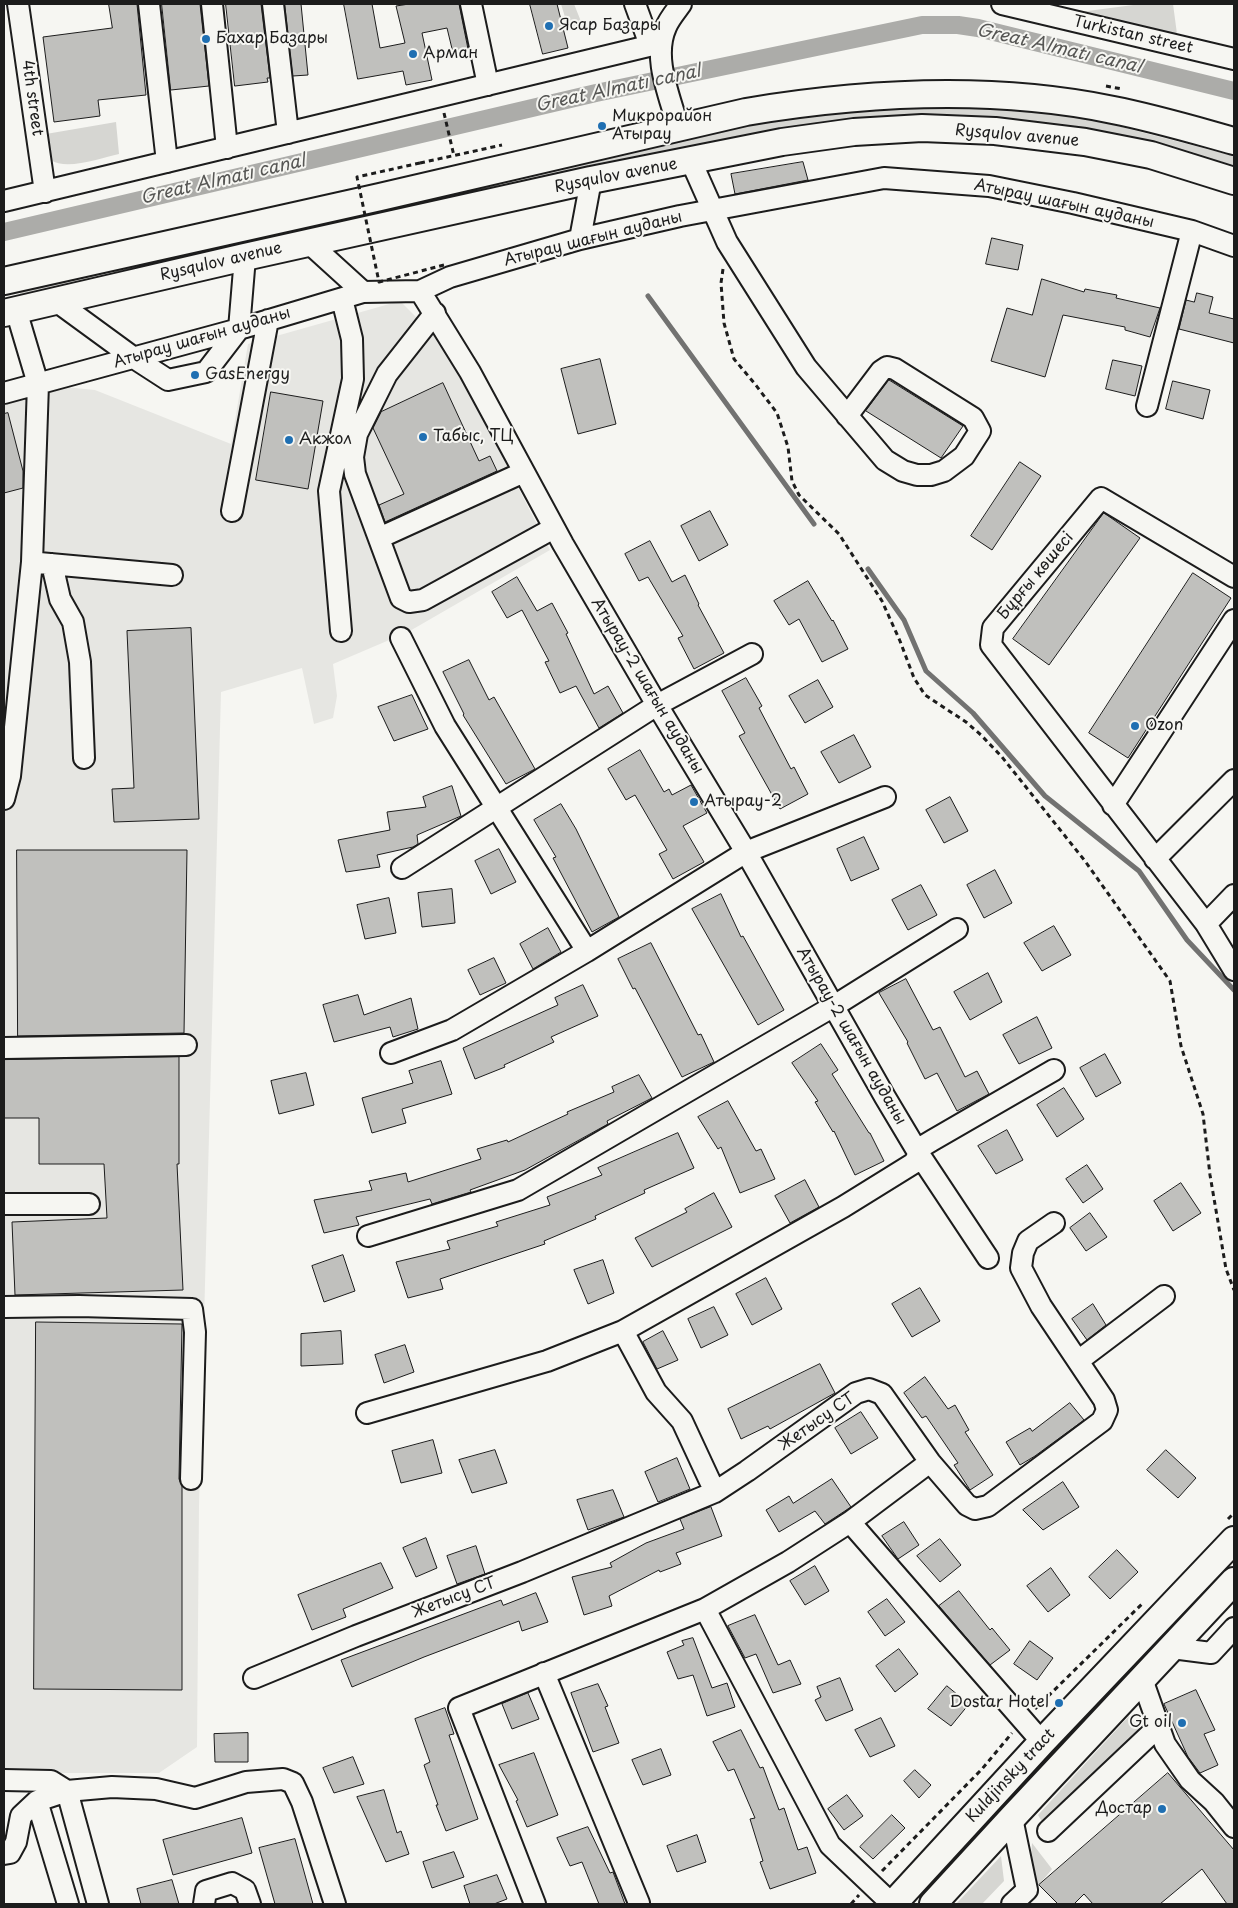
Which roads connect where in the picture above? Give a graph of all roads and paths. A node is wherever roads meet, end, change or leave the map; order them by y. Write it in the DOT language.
graph roads {
  1 [pos="18,4"];
  2 [pos="149,4"];
  3 [pos="212,4"];
  4 [pos="274,4"];
  5 [pos="470,4"];
  6 [pos="635,4"];
  7 [pos="681,4"];
  8 [pos="1002,4"];
  9 [pos="656,44"];
  10 [pos="1234,59"];
  11 [pos="488,85"];
  12 [pos="444,109"];
  13 [pos="678,127"];
  14 [pos="288,133"];
  15 [pos="1234,141"];
  16 [pos="227,148"];
  17 [pos="454,156"];
  18 [pos="691,161"];
  19 [pos="167,162"];
  20 [pos="420,164"];
  21 [pos="591,180"];
  22 [pos="1234,181"];
  23 [pos="45,192"];
  24 [pos="4,201"];
  25 [pos="714,210"];
  26 [pos="1192,231"];
  27 [pos="580,239"];
  28 [pos="308,242"];
  29 [pos="727,242"];
  30 [pos="1234,246"];
  31 [pos="245,256"];
  32 [pos="444,265"];
  33 [pos="6,280"];
  34 [pos="420,290"];
  35 [pos="363,292"];
  36 [pos="342,299"];
  37 [pos="56,301"];
  38 [pos="10,312"];
  39 [pos="435,313"];
  40 [pos="268,320"];
  41 [pos="239,329"];
  42 [pos="134,358"];
  43 [pos="38,384"];
  44 [pos="4,393"];
  45 [pos="1147,406"];
  46 [pos="847,416"];
  47 [pos="524,472"];
  48 [pos="232,511"];
  49 [pos="554,528"];
  50 [pos="379,538"];
  51 [pos="32,562"];
  52 [pos="52,564"];
  53 [pos="172,574"];
  54 [pos="1234,577"];
  55 [pos="1234,620"];
  56 [pos="341,631"];
  57 [pos="401,638"];
  58 [pos="752,654"];
  59 [pos="656,705"];
  60 [pos="84,758"];
  61 [pos="1234,780"];
  62 [pos="885,797"];
  63 [pos="4,799"];
  64 [pos="1113,805"];
  65 [pos="497,808"];
  66 [pos="746,852"];
  67 [pos="1155,859"];
  68 [pos="402,868"];
  69 [pos="1234,896"];
  70 [pos="1206,924"];
  71 [pos="957,929"];
  72 [pos="587,951"];
  73 [pos="1234,970"];
  74 [pos="834,1006"];
  75 [pos="186,1045"];
  76 [pos="4,1048"];
  77 [pos="391,1053"];
  78 [pos="1054,1070"];
  79 [pos="919,1154"];
  80 [pos="4,1204"];
  81 [pos="89,1204"];
  82 [pos="1054,1223"];
  83 [pos="368,1236"];
  84 [pos="988,1258"];
  85 [pos="1234,1290"];
  86 [pos="1164,1296"];
  87 [pos="4,1307"];
  88 [pos="623,1331"];
  89 [pos="1078,1360"];
  90 [pos="367,1413"];
  91 [pos="930,1462"];
  92 [pos="191,1479"];
  93 [pos="715,1492"];
  94 [pos="1234,1513"];
  95 [pos="850,1522"];
  96 [pos="1230,1530"];
  97 [pos="1234,1581"];
  98 [pos="1149,1597"];
  99 [pos="705,1609"];
  100 [pos="1234,1628"];
  101 [pos="1172,1648"];
  102 [pos="544,1673"];
  103 [pos="254,1678"];
  104 [pos="1142,1679"];
  105 [pos="1023,1721"];
  106 [pos="1158,1727"];
  107 [pos="1042,1742"];
  108 [pos="4,1780"];
  109 [pos="67,1791"];
  110 [pos="37,1801"];
  111 [pos="1012,1818"];
  112 [pos="1234,1827"];
  113 [pos="1048,1831"];
  114 [pos="4,1854"];
  115 [pos="870,1883"];
  116 [pos="639,1903"];
  117 [pos="68,1904"];
  118 [pos="98,1904"];
  119 [pos="204,1904"];
  120 [pos="250,1904"];
  121 [pos="335,1904"];
  122 [pos="535,1904"];
  123 [pos="851,1904"];
  124 [pos="892,1904"];
  125 [pos="934,1904"];
  126 [pos="1012,1904"];
  1 -- 23 [label="street, 4th street"];
  2 -- 19 [label="street"];
  3 -- 16 [label="street"];
  4 -- 14 [label="street"];
  5 -- 11 [label="street"];
  6 -- 9 [label="street"];
  7 -- 9 [label="street"];
  8 -- 10 [label="street, Turkistan street"];
  9 -- 11 [label="street"];
  9 -- 13 [label="street"];
  11 -- 14 [label="street"];
  12 -- 17 [label="path"];
  13 -- 15 [label="main road, Rysqulov avenue"];
  13 -- 33 [label="main road, Rysqulov avenue"];
  14 -- 16 [label="street"];
  16 -- 19 [label="street"];
  18 -- 21 [label="main road, Rysqulov avenue"];
  18 -- 22 [label="main road, Rysqulov avenue"];
  18 -- 25 [label="street"];
  19 -- 23 [label="street"];
  20 -- 32 [label="path, bridge"];
  21 -- 27 [label="street"];
  21 -- 28 [label="main road, Rysqulov avenue"];
  23 -- 24 [label="street"];
  25 -- 26 [label="street, Атырау шағын ауданы"];
  25 -- 27 [label="street, Атырау шағын ауданы"];
  25 -- 29 [label="street"];
  26 -- 30 [label="street, Атырау шағын ауданы"];
  26 -- 45 [label="street"];
  27 -- 34 [label="street, Атырау шағын ауданы"];
  28 -- 31 [label="main road, Rysqulov avenue"];
  28 -- 35 [label="street"];
  29 -- 46 [label="street"];
  29 -- 85 [label="path"];
  31 -- 37 [label="main road, Rysqulov avenue"];
  31 -- 41 [label="street"];
  33 -- 38 [label="main road"];
  34 -- 35 [label="street, Атырау шағын ауданы"];
  34 -- 39 [label="street, Атырау-2 шағын ауданы"];
  35 -- 36 [label="street, Атырау шағын ауданы"];
  36 -- 40 [label="street, Атырау шағын ауданы"];
  36 -- 56 [label="street"];
  37 -- 38 [label="main road, Rysqulov avenue"];
  37 -- 42 [label="street"];
  38 -- 43 [label="street"];
  39 -- 47 [label="street, Атырау-2 шағын ауданы"];
  39 -- 50 [label="street"];
  40 -- 41 [label="street, Атырау шағын ауданы"];
  40 -- 48 [label="street"];
  41 -- 42 [label="street, Атырау шағын ауданы"];
  41 -- 42 [label="street"];
  42 -- 43 [label="street, Атырау шағын ауданы"];
  43 -- 44 [label="street, Атырау шағын ауданы"];
  43 -- 51 [label="street"];
  46 -- 46 [label="street"];
  47 -- 49 [label="street, Атырау-2 шағын ауданы"];
  47 -- 50 [label="street"];
  49 -- 50 [label="street"];
  49 -- 59 [label="street, Атырау-2 шағын ауданы"];
  51 -- 52 [label="street"];
  51 -- 63 [label="street"];
  52 -- 53 [label="street"];
  52 -- 60 [label="street"];
  54 -- 64 [label="street, Бұрғы көшесі"];
  55 -- 64 [label="street"];
  57 -- 65 [label="street"];
  58 -- 59 [label="street"];
  59 -- 65 [label="street"];
  59 -- 66 [label="street, Атырау-2 шағын ауданы"];
  61 -- 67 [label="street"];
  62 -- 66 [label="street"];
  64 -- 67 [label="street, Бұрғы көшесі"];
  65 -- 68 [label="street"];
  65 -- 72 [label="street"];
  66 -- 72 [label="street"];
  66 -- 74 [label="street, Атырау-2 шағын ауданы"];
  67 -- 70 [label="street, Бұрғы көшесі"];
  69 -- 70 [label="street"];
  70 -- 73 [label="street, Бұрғы көшесі"];
  71 -- 74 [label="street"];
  72 -- 77 [label="street"];
  74 -- 79 [label="street, Атырау-2 шағын ауданы"];
  74 -- 83 [label="street"];
  75 -- 76 [label="street"];
  78 -- 79 [label="street"];
  79 -- 84 [label="street, Атырау-2 шағын ауданы"];
  79 -- 88 [label="street"];
  80 -- 81 [label="street"];
  82 -- 89 [label="street, Жетысу СТ"];
  86 -- 89 [label="street"];
  87 -- 92 [label="street"];
  88 -- 90 [label="street"];
  88 -- 93 [label="street"];
  89 -- 91 [label="street, Жетысу СТ"];
  91 -- 93 [label="street, Жетысу СТ"];
  91 -- 95 [label="street"];
  93 -- 103 [label="street, Жетысу СТ"];
  94 -- 96 [label="path"];
  95 -- 99 [label="street"];
  95 -- 105 [label="street"];
  96 -- 107 [label="main road, Kuldjinsky tract"];
  97 -- 101 [label="main road, Kuldjinsky tract"];
  98 -- 105 [label="path"];
  99 -- 102 [label="street"];
  99 -- 115 [label="street"];
  100 -- 101 [label="street"];
  101 -- 104 [label="main road, Kuldjinsky tract"];
  102 -- 116 [label="street"];
  102 -- 122 [label="street"];
  104 -- 106 [label="street"];
  104 -- 111 [label="main road, Kuldjinsky tract"];
  105 -- 107 [label="street"];
  105 -- 115 [label="path"];
  106 -- 112 [label="street"];
  106 -- 113 [label="street"];
  107 -- 124 [label="main road, Kuldjinsky tract"];
  108 -- 109 [label="street"];
  109 -- 110 [label="street"];
  109 -- 118 [label="street"];
  109 -- 121 [label="street"];
  110 -- 114 [label="street"];
  110 -- 117 [label="street"];
  111 -- 125 [label="main road, Kuldjinsky tract"];
  111 -- 126 [label="street"];
  115 -- 123 [label="path"];
  115 -- 124 [label="street"];
  119 -- 120 [label="street"];
}
